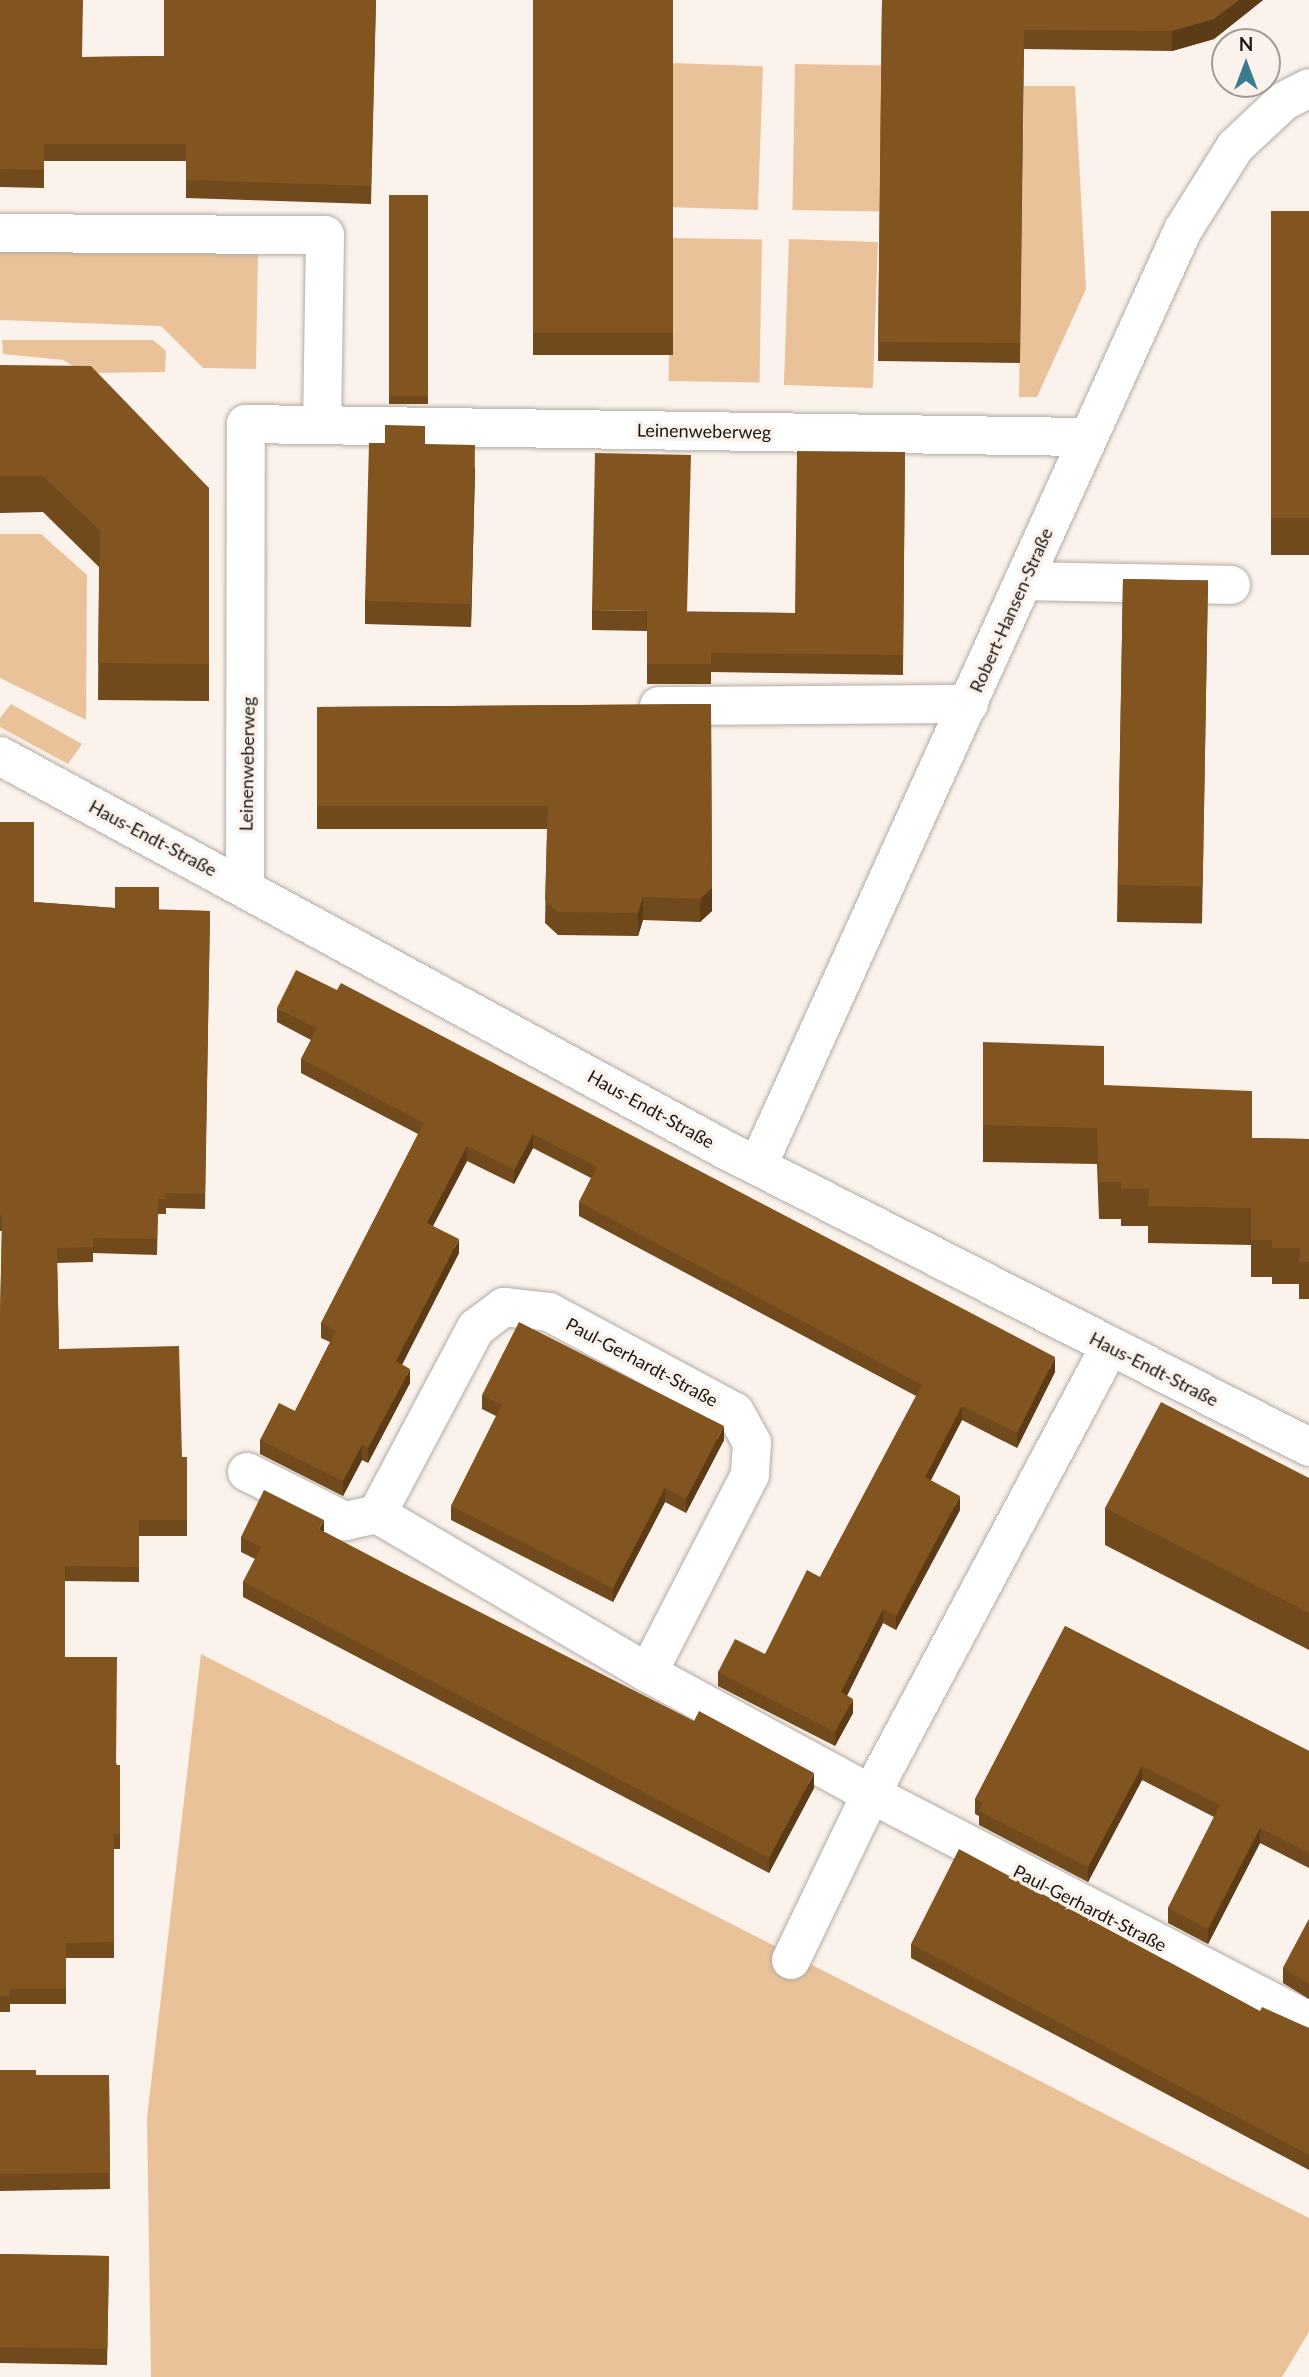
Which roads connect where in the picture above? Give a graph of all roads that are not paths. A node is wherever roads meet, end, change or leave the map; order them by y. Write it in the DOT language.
graph roads {
  1 [pos="1309,88"];
  2 [pos="0,233"];
  3 [pos="322,424"];
  4 [pos="1086,437"];
  5 [pos="1024,581"];
  6 [pos="1231,585"];
  7 [pos="969,704"];
  8 [pos="623,706"];
  9 [pos="0,756"];
  10 [pos="245,887"];
  11 [pos="758,1165"];
  12 [pos="1110,1346"];
  13 [pos="1309,1447"];
  14 [pos="247,1472"];
  15 [pos="377,1514"];
  16 [pos="648,1673"];
  17 [pos="871,1794"];
  18 [pos="791,1960"];
  19 [pos="1309,2021"];
  1 -- 4 [label="street, Robert-Hansen-Straße"];
  2 -- 3 [label="street"];
  3 -- 4 [label="street, Leinenweberweg"];
  3 -- 10 [label="street, Leinenweberweg"];
  4 -- 5 [label="street, Robert-Hansen-Straße"];
  5 -- 6 [label="street"];
  5 -- 7 [label="street, Robert-Hansen-Straße"];
  7 -- 8 [label="street"];
  7 -- 11 [label="street, Robert-Hansen-Straße"];
  9 -- 10 [label="street, Haus-Endt-Straße"];
  10 -- 11 [label="street, Haus-Endt-Straße"];
  11 -- 12 [label="street, Haus-Endt-Straße"];
  12 -- 13 [label="street, Haus-Endt-Straße"];
  12 -- 17 [label="street"];
  14 -- 15 [label="street"];
  15 -- 16 [label="street, Paul-Gerhardt-Straße"];
  15 -- 16 [label="street, Paul-Gerhardt-Straße"];
  16 -- 17 [label="street, Paul-Gerhardt-Straße"];
  17 -- 18 [label="street"];
  17 -- 19 [label="street, Paul-Gerhardt-Straße"];
}
